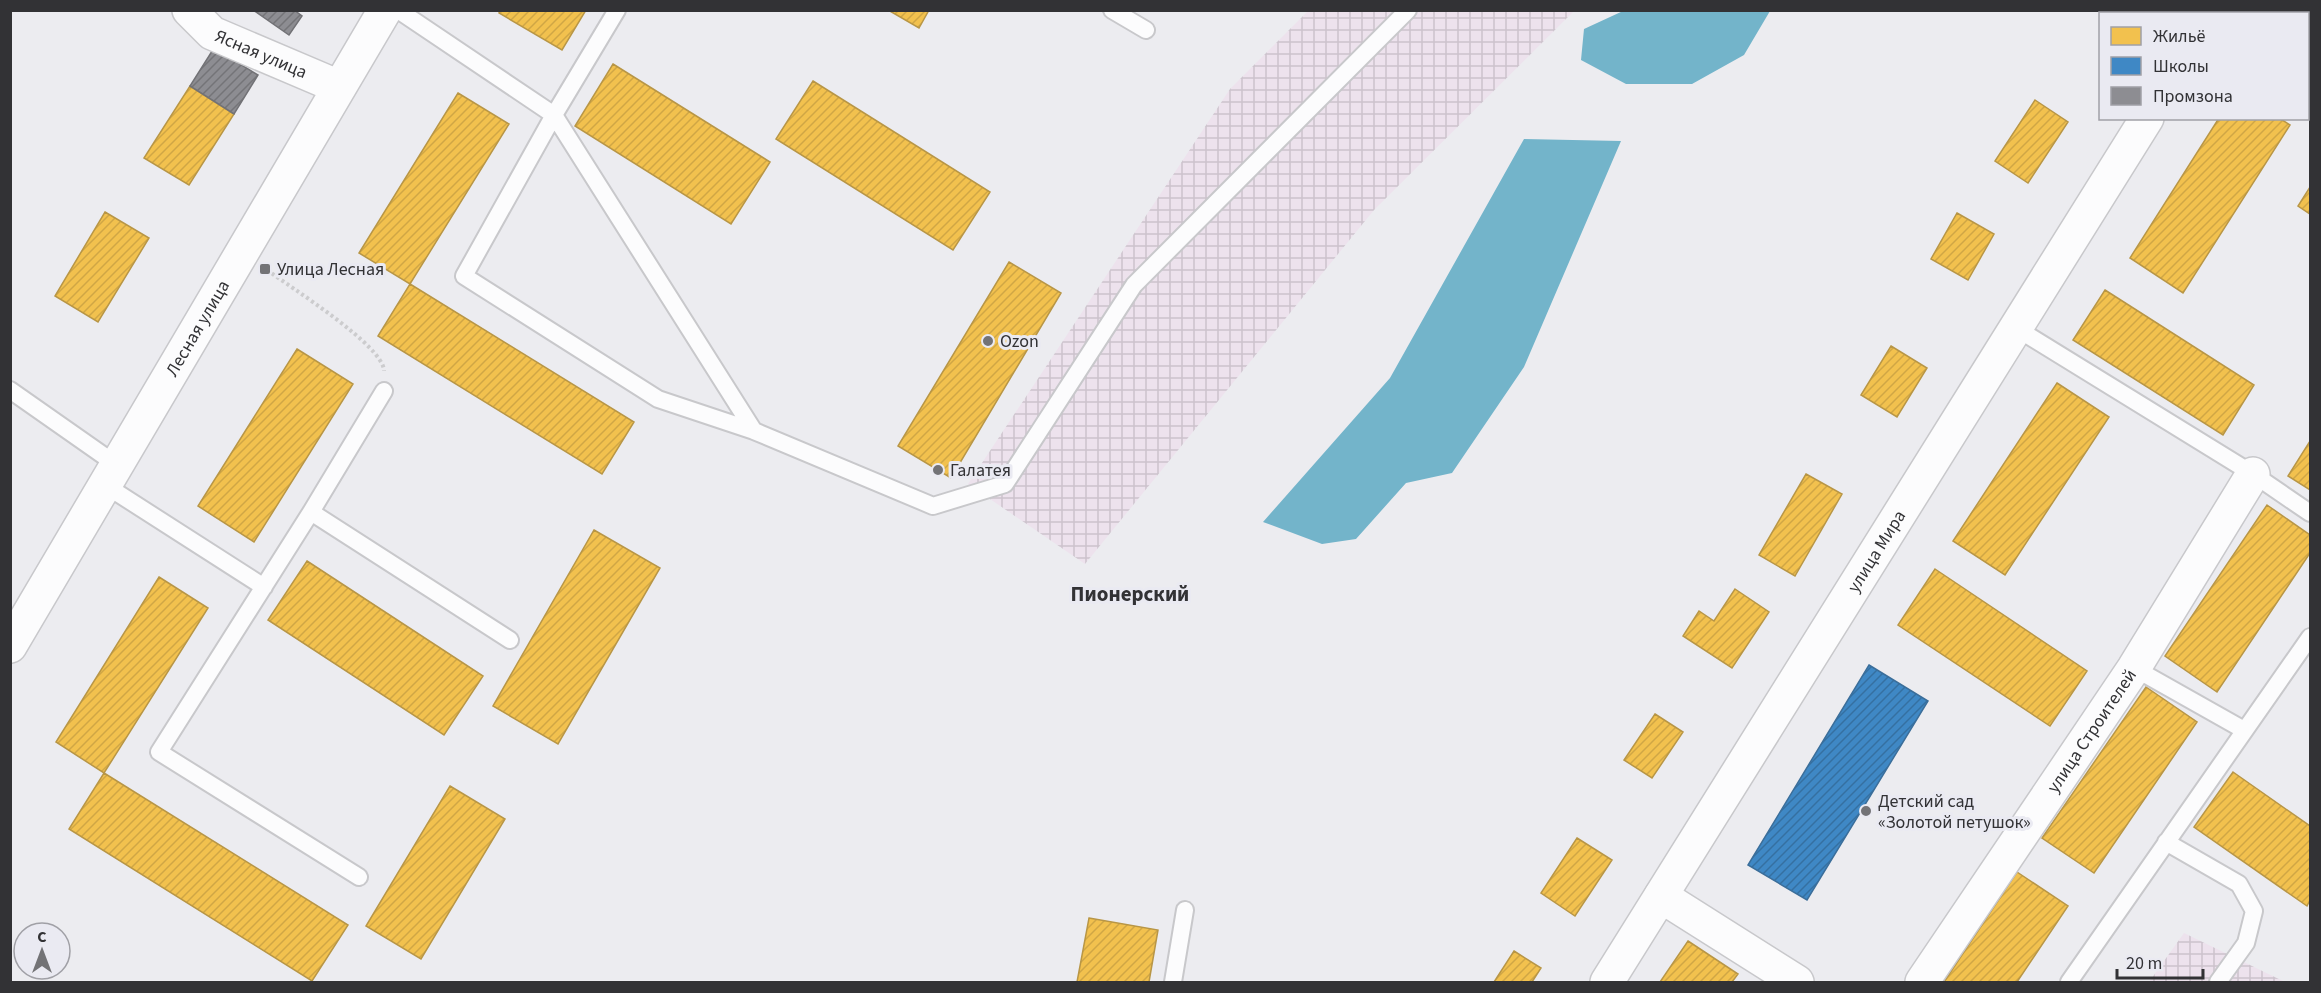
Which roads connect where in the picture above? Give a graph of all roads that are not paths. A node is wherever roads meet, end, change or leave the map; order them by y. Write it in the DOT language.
graph roads {
  1 [pos="189,10"];
  2 [pos="385,10"];
  3 [pos="398,10"];
  4 [pos="617,10"];
  5 [pos="1112,10"];
  6 [pos="1408,10"];
  7 [pos="1146,30"];
  8 [pos="339,87"];
  9 [pos="554,115"];
  10 [pos="2146,120"];
  11 [pos="2016,328"];
  12 [pos="10,390"];
  13 [pos="384,391"];
  14 [pos="754,431"];
  15 [pos="2253,474"];
  16 [pos="111,475"];
  17 [pos="311,512"];
  18 [pos="2310,513"];
  19 [pos="264,587"];
  20 [pos="2310,637"];
  21 [pos="510,640"];
  22 [pos="10,646"];
  23 [pos="2134,668"];
  24 [pos="2244,730"];
  25 [pos="2166,842"];
  26 [pos="359,877"];
  27 [pos="1661,896"];
  28 [pos="1185,910"];
  29 [pos="1173,982"];
  30 [pos="1607,982"];
  31 [pos="1797,982"];
  32 [pos="1922,982"];
  33 [pos="2069,982"];
  34 [pos="2218,982"];
  1 -- 8 [label="street, Ясная улица"];
  2 -- 8 [label="street, Лесная улица"];
  3 -- 9 [label="lane"];
  4 -- 9 [label="lane"];
  5 -- 7 [label="lane"];
  6 -- 14 [label="lane"];
  8 -- 16 [label="street, Лесная улица"];
  9 -- 14 [label="lane"];
  9 -- 14 [label="lane"];
  10 -- 11 [label="street, улица Мира"];
  11 -- 15 [label="lane"];
  11 -- 27 [label="street, улица Мира"];
  12 -- 16 [label="lane"];
  13 -- 17 [label="lane"];
  15 -- 18 [label="lane"];
  15 -- 23 [label="street, улица Строителей"];
  16 -- 19 [label="lane"];
  16 -- 22 [label="street, Лесная улица"];
  17 -- 19 [label="lane"];
  17 -- 21 [label="lane"];
  19 -- 26 [label="lane"];
  20 -- 24 [label="lane"];
  23 -- 24 [label="lane"];
  23 -- 32 [label="street, улица Строителей"];
  24 -- 25 [label="lane"];
  25 -- 33 [label="lane"];
  25 -- 34 [label="lane"];
  27 -- 30 [label="street, улица Мира"];
  27 -- 31 [label="street"];
  28 -- 29 [label="lane"];
}
